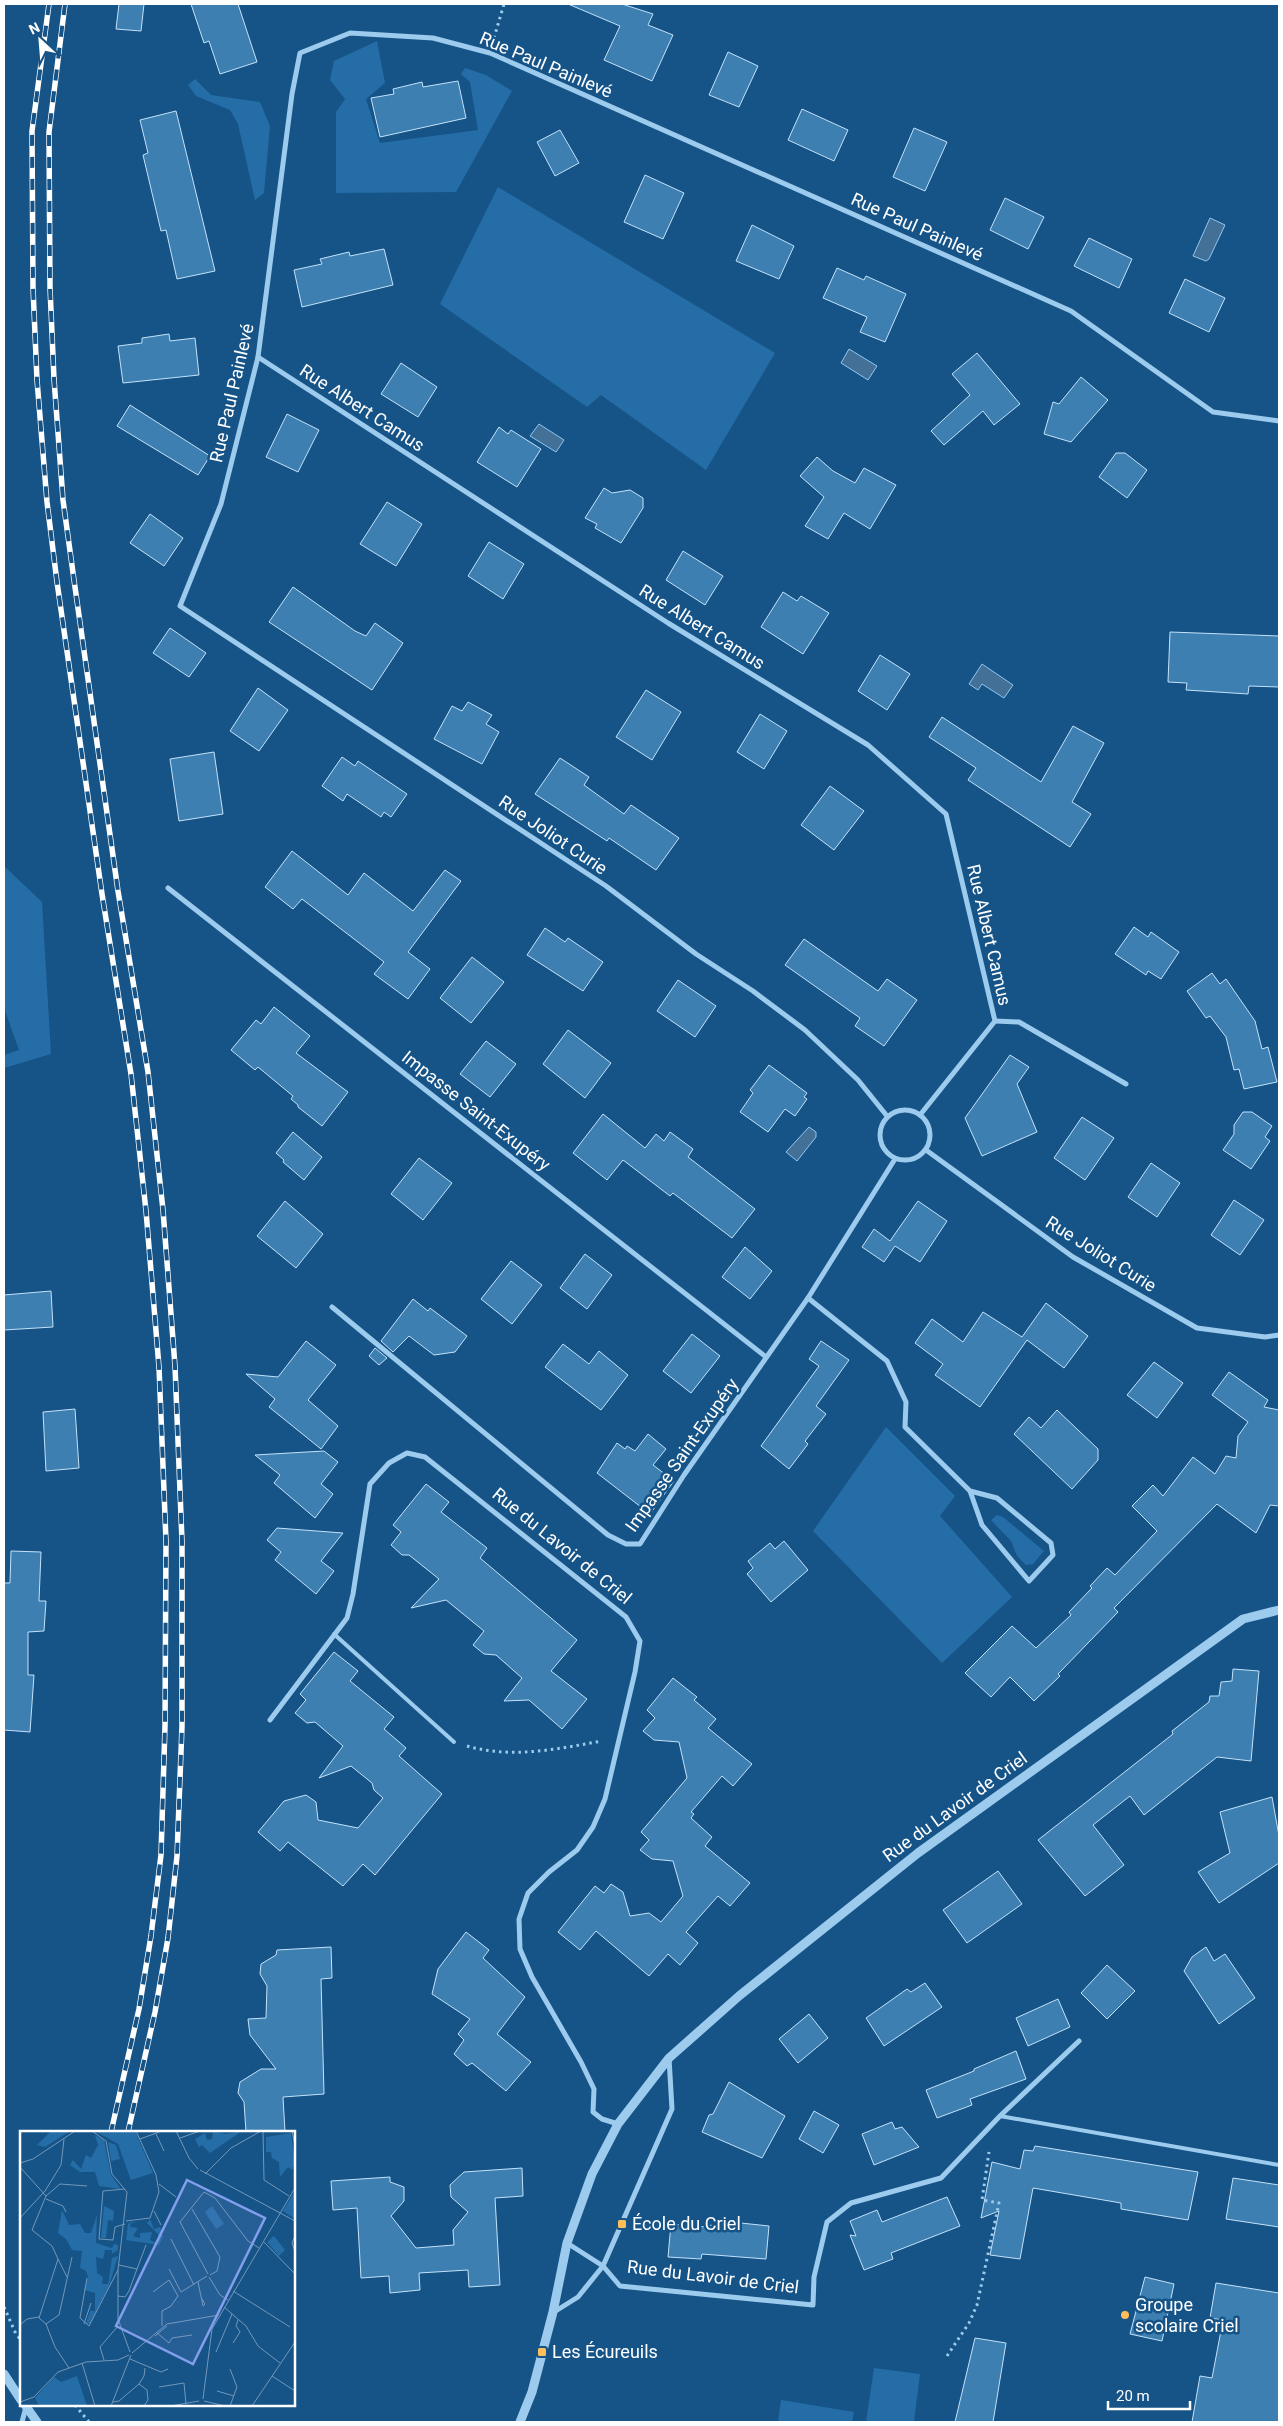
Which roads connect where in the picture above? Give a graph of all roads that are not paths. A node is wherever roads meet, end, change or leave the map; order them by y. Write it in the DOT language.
graph roads {
  1 [pos="258,357"];
  2 [pos="1279,421"];
  3 [pos="180,606"];
  4 [pos="168,888"];
  5 [pos="995,1021"];
  6 [pos="1126,1084"];
  7 [pos="920,1114"];
  8 [pos="887,1116"];
  9 [pos="926,1150"];
  10 [pos="895,1159"];
  11 [pos="808,1298"];
  12 [pos="332,1307"];
  13 [pos="1279,1335"];
  14 [pos="766,1357"];
  15 [pos="970,1491"];
  16 [pos="1279,1610"];
  17 [pos="334,1634"];
  18 [pos="270,1720"];
  19 [pos="454,1742"];
  20 [pos="1079,2041"];
  21 [pos="669,2058"];
  22 [pos="1000,2116"];
  23 [pos="618,2124"];
  24 [pos="1279,2165"];
  25 [pos="567,2243"];
  26 [pos="604,2266"];
  27 [pos="553,2312"];
  28 [pos="4,2374"];
  29 [pos="20,2398"];
  30 [pos="24,2406"];
  31 [pos="25,2406"];
  32 [pos="22,2422"];
  33 [pos="37,2422"];
  34 [pos="520,2422"];
  1 -- 2 [label="street, Rue Paul Painlevé"];
  1 -- 3 [label="street, Rue Paul Painlevé"];
  1 -- 5 [label="street, Rue Albert Camus"];
  3 -- 8 [label="street, Rue Joliot Curie"];
  4 -- 14 [label="street, Impasse Saint-Exupéry"];
  5 -- 6 [label="street, Rue Albert Camus"];
  5 -- 7 [label="street, Rue Albert Camus"];
  7 -- 8 [label="street"];
  7 -- 9 [label="street"];
  8 -- 10 [label="street"];
  9 -- 10 [label="street"];
  9 -- 13 [label="street, Rue Joliot Curie"];
  10 -- 11 [label="street, Impasse Saint-Exupéry"];
  11 -- 14 [label="street, Impasse Saint-Exupéry"];
  11 -- 15 [label="street"];
  12 -- 14 [label="street, Impasse Saint-Exupéry"];
  15 -- 15 [label="street"];
  16 -- 21 [label="street, Rue du Lavoir de Criel"];
  17 -- 18 [label="street, Rue du Lavoir de Criel"];
  17 -- 19 [label="lane"];
  17 -- 23 [label="street, Rue du Lavoir de Criel"];
  20 -- 22 [label="street, Rue du Lavoir de Criel"];
  21 -- 23 [label="street, Rue du Lavoir de Criel"];
  21 -- 26 [label="street, Rue du Lavoir de Criel"];
  22 -- 24 [label="lane"];
  22 -- 26 [label="street, Rue du Lavoir de Criel"];
  23 -- 25 [label="street, Rue du Lavoir de Criel"];
  25 -- 26 [label="street, Rue du Lavoir de Criel"];
  25 -- 27 [label="street, Rue du Lavoir de Criel"];
  26 -- 27 [label="street, Rue du Lavoir de Criel"];
  27 -- 34 [label="street, Rue du Lavoir de Criel"];
  28 -- 29 [label="street"];
  30 -- 32 [label="street"];
  31 -- 33 [label="street"];
}
